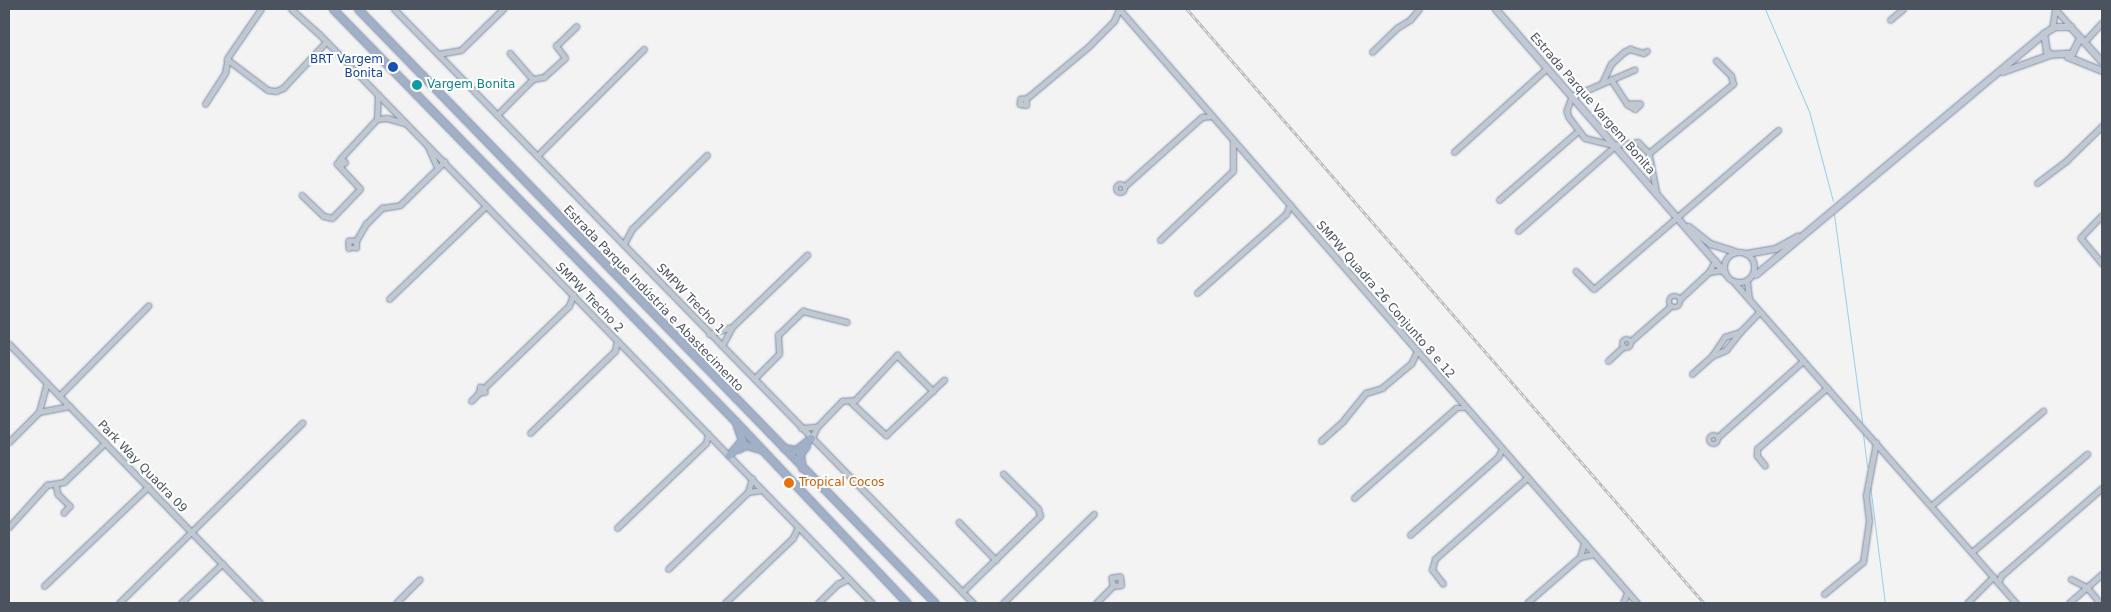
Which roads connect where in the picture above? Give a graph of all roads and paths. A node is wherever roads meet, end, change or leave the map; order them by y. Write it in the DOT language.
graph roads {
  1 [pos="261,9"];
  2 [pos="291,9"];
  3 [pos="333,9"];
  4 [pos="358,9"];
  5 [pos="394,9"];
  6 [pos="502,9"];
  7 [pos="1119,9"];
  8 [pos="1419,9"];
  9 [pos="1496,9"];
  10 [pos="1903,9"];
  11 [pos="2055,9"];
  12 [pos="1126,17"];
  13 [pos="1116,19"];
  14 [pos="1890,20"];
  15 [pos="2102,23"];
  16 [pos="576,27"];
  17 [pos="2071,27"];
  18 [pos="2052,29"];
  19 [pos="2044,34"];
  20 [pos="2083,40"];
  21 [pos="326,42"];
  22 [pos="644,49"];
  23 [pos="1647,51"];
  24 [pos="1372,52"];
  25 [pos="510,53"];
  26 [pos="438,54"];
  27 [pos="2051,55"];
  28 [pos="2068,56"];
  29 [pos="228,59"];
  30 [pos="1716,61"];
  31 [pos="2102,62"];
  32 [pos="1547,68"];
  33 [pos="1635,70"];
  34 [pos="2102,71"];
  35 [pos="1992,78"];
  36 [pos="533,79"];
  37 [pos="1611,79"];
  38 [pos="1602,83"];
  39 [pos="378,95"];
  40 [pos="1572,97"];
  41 [pos="1026,99"];
  42 [pos="205,104"];
  43 [pos="1627,104"];
  44 [pos="1205,108"];
  45 [pos="497,115"];
  46 [pos="1212,116"];
  47 [pos="1203,117"];
  48 [pos="377,119"];
  49 [pos="406,123"];
  50 [pos="2102,126"];
  51 [pos="1778,130"];
  52 [pos="1578,131"];
  53 [pos="1233,140"];
  54 [pos="428,146"];
  55 [pos="1614,146"];
  56 [pos="1454,152"];
  57 [pos="1649,153"];
  58 [pos="707,155"];
  59 [pos="537,156"];
  60 [pos="444,162"];
  61 [pos="438,168"];
  62 [pos="2037,183"];
  63 [pos="1125,186"];
  64 [pos="1657,194"];
  65 [pos="302,195"];
  66 [pos="1499,200"];
  67 [pos="1290,205"];
  68 [pos="486,206"];
  69 [pos="1296,213"];
  70 [pos="1286,214"];
  71 [pos="1675,214"];
  72 [pos="2102,216"];
  73 [pos="1518,231"];
  74 [pos="629,232"];
  75 [pos="1806,233"];
  76 [pos="617,238"];
  77 [pos="1160,240"];
  78 [pos="356,241"];
  79 [pos="624,244"];
  80 [pos="1735,252"];
  81 [pos="807,254"];
  82 [pos="1747,254"];
  83 [pos="1715,261"];
  84 [pos="2102,263"];
  85 [pos="1576,271"];
  86 [pos="1724,271"];
  87 [pos="1709,272"];
  88 [pos="1756,275"];
  89 [pos="1733,281"];
  90 [pos="1747,282"];
  91 [pos="1197,293"];
  92 [pos="573,295"];
  93 [pos="389,299"];
  94 [pos="579,302"];
  95 [pos="1751,302"];
  96 [pos="570,305"];
  97 [pos="148,306"];
  98 [pos="1759,312"];
  99 [pos="847,322"];
  100 [pos="732,327"];
  101 [pos="1740,332"];
  102 [pos="709,334"];
  103 [pos="617,341"];
  104 [pos="9,344"];
  105 [pos="722,346"];
  106 [pos="625,349"];
  107 [pos="614,351"];
  108 [pos="1417,351"];
  109 [pos="1712,356"];
  110 [pos="1424,359"];
  111 [pos="1608,361"];
  112 [pos="1413,362"];
  113 [pos="1803,362"];
  114 [pos="1692,374"];
  115 [pos="754,379"];
  116 [pos="944,380"];
  117 [pos="46,383"];
  118 [pos="1827,388"];
  119 [pos="933,391"];
  120 [pos="59,396"];
  121 [pos="1458,400"];
  122 [pos="43,401"];
  123 [pos="471,401"];
  124 [pos="852,403"];
  125 [pos="69,406"];
  126 [pos="1457,407"];
  127 [pos="50,408"];
  128 [pos="1464,408"];
  129 [pos="2043,411"];
  130 [pos="39,412"];
  131 [pos="735,421"];
  132 [pos="302,423"];
  133 [pos="817,427"];
  134 [pos="801,428"];
  135 [pos="530,433"];
  136 [pos="708,434"];
  137 [pos="1718,437"];
  138 [pos="812,439"];
  139 [pos="715,441"];
  140 [pos="1321,441"];
  141 [pos="9,442"];
  142 [pos="105,443"];
  143 [pos="706,443"];
  144 [pos="1876,443"];
  145 [pos="781,447"];
  146 [pos="1502,449"];
  147 [pos="763,450"];
  148 [pos="2087,454"];
  149 [pos="1508,455"];
  150 [pos="730,456"];
  151 [pos="1498,457"];
  152 [pos="1765,466"];
  153 [pos="802,469"];
  154 [pos="1003,474"];
  155 [pos="1527,478"];
  156 [pos="752,480"];
  157 [pos="56,484"];
  158 [pos="148,487"];
  159 [pos="2102,488"];
  160 [pos="762,490"];
  161 [pos="748,492"];
  162 [pos="1354,498"];
  163 [pos="1931,506"];
  164 [pos="64,513"];
  165 [pos="1094,514"];
  166 [pos="959,522"];
  167 [pos="9,527"];
  168 [pos="798,527"];
  169 [pos="617,528"];
  170 [pos="192,533"];
  171 [pos="804,533"];
  172 [pos="1410,535"];
  173 [pos="793,538"];
  174 [pos="1584,543"];
  175 [pos="1972,552"];
  176 [pos="1594,554"];
  177 [pos="1580,558"];
  178 [pos="996,560"];
  179 [pos="222,564"];
  180 [pos="668,569"];
  181 [pos="841,572"];
  182 [pos="2102,574"];
  183 [pos="2001,576"];
  184 [pos="1993,577"];
  185 [pos="848,579"];
  186 [pos="2071,579"];
  187 [pos="419,580"];
  188 [pos="838,584"];
  189 [pos="1443,584"];
  190 [pos="1998,584"];
  191 [pos="44,586"];
  192 [pos="1113,586"];
  193 [pos="2087,586"];
  194 [pos="962,592"];
  195 [pos="1627,592"];
  196 [pos="1824,594"];
  197 [pos="2098,600"];
  198 [pos="1636,602"];
  199 [pos="119,603"];
  200 [pos="181,603"];
  201 [pos="260,603"];
  202 [pos="396,603"];
  203 [pos="725,603"];
  204 [pos="818,603"];
  205 [pos="872,603"];
  206 [pos="907,603"];
  207 [pos="936,603"];
  208 [pos="973,603"];
  209 [pos="1003,603"];
  210 [pos="1096,603"];
  211 [pos="1527,603"];
  212 [pos="1624,603"];
  213 [pos="1967,603"];
  214 [pos="2016,603"];
  215 [pos="2068,603"];
  1 -- 29 [label="street"];
  2 -- 21 [label="street, SMPW Trecho 2"];
  3 -- 131 [label="highway"];
  4 -- 145 [label="highway, Estrada Parque Indústria e Abastecimento"];
  5 -- 26 [label="street, SMPW Trecho 1"];
  6 -- 26 [label="street"];
  7 -- 12 [label="street, SMPW Quadra 26 Conjunto 8 e 12"];
  7 -- 13 [label="street"];
  8 -- 24 [label="street"];
  9 -- 32 [label="main road, Estrada Parque Vargem Bonita"];
  10 -- 14 [label="street"];
  11 -- 17 [label="street"];
  11 -- 18 [label="street"];
  12 -- 13 [label="street"];
  12 -- 44 [label="street, SMPW Quadra 26 Conjunto 8 e 12"];
  13 -- 41 [label="street"];
  15 -- 20 [label="street"];
  16 -- 36 [label="street"];
  17 -- 18 [label="main road"];
  17 -- 20 [label="main road"];
  18 -- 19 [label="main road"];
  19 -- 27 [label="main road"];
  19 -- 35 [label="main road"];
  20 -- 28 [label="main road"];
  20 -- 31 [label="main road"];
  21 -- 29 [label="street"];
  21 -- 39 [label="street, SMPW Trecho 2"];
  22 -- 59 [label="street"];
  23 -- 38 [label="street"];
  25 -- 36 [label="street"];
  26 -- 45 [label="street, SMPW Trecho 1"];
  27 -- 28 [label="main road"];
  27 -- 35 [label="main road"];
  28 -- 34 [label="main road"];
  29 -- 42 [label="street"];
  30 -- 57 [label="street"];
  32 -- 40 [label="main road, Estrada Parque Vargem Bonita"];
  32 -- 56 [label="street"];
  33 -- 37 [label="street"];
  35 -- 75 [label="main road"];
  36 -- 45 [label="street"];
  37 -- 38 [label="street"];
  37 -- 43 [label="street"];
  38 -- 40 [label="street"];
  39 -- 48 [label="street"];
  39 -- 49 [label="street, SMPW Trecho 2"];
  40 -- 52 [label="street"];
  40 -- 55 [label="main road, Estrada Parque Vargem Bonita"];
  44 -- 46 [label="street, SMPW Quadra 26 Conjunto 8 e 12"];
  44 -- 47 [label="street"];
  45 -- 59 [label="street, SMPW Trecho 1"];
  46 -- 47 [label="street"];
  46 -- 53 [label="street, SMPW Quadra 26 Conjunto 8 e 12"];
  47 -- 63 [label="street"];
  48 -- 49 [label="street"];
  48 -- 65 [label="street"];
  49 -- 54 [label="street, SMPW Trecho 2"];
  50 -- 62 [label="street"];
  51 -- 71 [label="street"];
  52 -- 55 [label="street"];
  52 -- 66 [label="street"];
  53 -- 67 [label="street, SMPW Quadra 26 Conjunto 8 e 12"];
  53 -- 77 [label="street"];
  54 -- 60 [label="street, SMPW Trecho 2"];
  54 -- 61 [label="street"];
  55 -- 57 [label="street"];
  55 -- 64 [label="main road, Estrada Parque Vargem Bonita"];
  55 -- 73 [label="street"];
  57 -- 64 [label="street"];
  58 -- 74 [label="street"];
  59 -- 76 [label="street, SMPW Trecho 1"];
  60 -- 61 [label="street"];
  60 -- 68 [label="street, SMPW Trecho 2"];
  61 -- 78 [label="street"];
  64 -- 71 [label="main road, Estrada Parque Vargem Bonita"];
  67 -- 69 [label="street, SMPW Quadra 26 Conjunto 8 e 12"];
  67 -- 70 [label="street"];
  68 -- 92 [label="street, SMPW Trecho 2"];
  68 -- 93 [label="street"];
  69 -- 70 [label="street"];
  69 -- 108 [label="street, SMPW Quadra 26 Conjunto 8 e 12"];
  70 -- 91 [label="street"];
  71 -- 80 [label="main road, Estrada Parque Vargem Bonita"];
  71 -- 83 [label="main road, Estrada Parque Vargem Bonita"];
  71 -- 85 [label="street"];
  72 -- 84 [label="street"];
  74 -- 76 [label="street"];
  74 -- 79 [label="street"];
  75 -- 82 [label="main road"];
  75 -- 88 [label="main road"];
  76 -- 79 [label="street, SMPW Trecho 1"];
  79 -- 102 [label="street, SMPW Trecho 1"];
  80 -- 82 [label="main road"];
  80 -- 86 [label="main road"];
  81 -- 100 [label="street"];
  82 -- 88 [label="main road"];
  83 -- 86 [label="main road, Estrada Parque Vargem Bonita"];
  83 -- 87 [label="street"];
  86 -- 87 [label="street"];
  86 -- 89 [label="main road"];
  87 -- 111 [label="street"];
  88 -- 90 [label="main road"];
  89 -- 90 [label="main road"];
  89 -- 95 [label="street"];
  90 -- 95 [label="street"];
  92 -- 94 [label="street, SMPW Trecho 2"];
  92 -- 96 [label="street"];
  94 -- 96 [label="street"];
  94 -- 103 [label="street, SMPW Trecho 2"];
  95 -- 98 [label="street"];
  96 -- 123 [label="street"];
  97 -- 120 [label="street"];
  98 -- 101 [label="street"];
  98 -- 113 [label="street"];
  99 -- 115 [label="street"];
  100 -- 102 [label="street"];
  100 -- 105 [label="street"];
  101 -- 109 [label="street"];
  101 -- 109 [label="street"];
  102 -- 105 [label="street, SMPW Trecho 1"];
  103 -- 106 [label="street, SMPW Trecho 2"];
  103 -- 107 [label="street"];
  104 -- 117 [label="street, Park Way Quadra 09"];
  105 -- 115 [label="street, SMPW Trecho 1"];
  106 -- 107 [label="street"];
  106 -- 136 [label="street, SMPW Trecho 2"];
  107 -- 135 [label="street"];
  108 -- 110 [label="street, SMPW Quadra 26 Conjunto 8 e 12"];
  108 -- 112 [label="street"];
  109 -- 114 [label="street"];
  110 -- 112 [label="street"];
  110 -- 121 [label="street, SMPW Quadra 26 Conjunto 8 e 12"];
  112 -- 140 [label="street"];
  113 -- 118 [label="street"];
  113 -- 137 [label="street"];
  115 -- 134 [label="street, SMPW Trecho 1"];
  116 -- 119 [label="street"];
  117 -- 120 [label="street, Park Way Quadra 09"];
  117 -- 122 [label="street"];
  118 -- 144 [label="street"];
  118 -- 152 [label="street"];
  119 -- 124 [label="street"];
  119 -- 124 [label="street"];
  120 -- 125 [label="street, Park Way Quadra 09"];
  121 -- 126 [label="street"];
  121 -- 128 [label="street, SMPW Quadra 26 Conjunto 8 e 12"];
  122 -- 127 [label="street"];
  122 -- 130 [label="street"];
  124 -- 133 [label="street"];
  125 -- 127 [label="street"];
  125 -- 142 [label="street, Park Way Quadra 09"];
  126 -- 128 [label="street"];
  126 -- 162 [label="street"];
  127 -- 130 [label="street"];
  128 -- 146 [label="street, SMPW Quadra 26 Conjunto 8 e 12"];
  129 -- 163 [label="street"];
  130 -- 141 [label="street"];
  131 -- 147 [label="highway"];
  131 -- 150 [label="highway"];
  132 -- 170 [label="street"];
  133 -- 134 [label="street"];
  133 -- 138 [label="street"];
  134 -- 138 [label="street, SMPW Trecho 1"];
  136 -- 139 [label="street, SMPW Trecho 2"];
  136 -- 143 [label="street"];
  138 -- 145 [label="highway"];
  138 -- 153 [label="highway"];
  138 -- 194 [label="street, SMPW Trecho 1"];
  139 -- 143 [label="street"];
  139 -- 150 [label="street, SMPW Trecho 2"];
  142 -- 157 [label="street"];
  142 -- 158 [label="street, Park Way Quadra 09"];
  143 -- 169 [label="street"];
  144 -- 163 [label="street"];
  144 -- 196 [label="street"];
  145 -- 153 [label="highway, Estrada Parque Indústria e Abastecimento"];
  146 -- 149 [label="street, SMPW Quadra 26 Conjunto 8 e 12"];
  146 -- 151 [label="street"];
  147 -- 150 [label="highway"];
  147 -- 206 [label="highway"];
  148 -- 175 [label="street"];
  149 -- 151 [label="street"];
  149 -- 155 [label="street, SMPW Quadra 26 Conjunto 8 e 12"];
  150 -- 156 [label="street, SMPW Trecho 2"];
  151 -- 172 [label="street"];
  153 -- 207 [label="highway, Estrada Parque Indústria e Abastecimento"];
  154 -- 178 [label="street"];
  155 -- 174 [label="street, SMPW Quadra 26 Conjunto 8 e 12"];
  155 -- 189 [label="street"];
  156 -- 160 [label="street, SMPW Trecho 2"];
  156 -- 161 [label="street"];
  157 -- 164 [label="street"];
  157 -- 167 [label="street"];
  158 -- 170 [label="street, Park Way Quadra 09"];
  158 -- 191 [label="street"];
  159 -- 183 [label="street"];
  160 -- 161 [label="street"];
  160 -- 168 [label="street, SMPW Trecho 2"];
  161 -- 180 [label="street"];
  163 -- 175 [label="street"];
  165 -- 209 [label="street"];
  166 -- 178 [label="street"];
  168 -- 171 [label="street, SMPW Trecho 2"];
  168 -- 173 [label="street"];
  170 -- 179 [label="street, Park Way Quadra 09"];
  170 -- 199 [label="street"];
  171 -- 173 [label="street"];
  171 -- 181 [label="street, SMPW Trecho 2"];
  173 -- 203 [label="street"];
  174 -- 176 [label="street, SMPW Quadra 26 Conjunto 8 e 12"];
  174 -- 177 [label="street"];
  175 -- 184 [label="street"];
  176 -- 177 [label="street"];
  176 -- 195 [label="street, SMPW Quadra 26 Conjunto 8 e 12"];
  177 -- 211 [label="street"];
  178 -- 194 [label="street"];
  179 -- 200 [label="street"];
  179 -- 201 [label="street, Park Way Quadra 09"];
  181 -- 185 [label="street, SMPW Trecho 2"];
  181 -- 188 [label="street"];
  182 -- 193 [label="street"];
  183 -- 184 [label="street"];
  183 -- 190 [label="street"];
  184 -- 190 [label="street"];
  184 -- 213 [label="street"];
  185 -- 188 [label="street"];
  185 -- 205 [label="street, SMPW Trecho 2"];
  186 -- 193 [label="street"];
  187 -- 202 [label="street"];
  188 -- 204 [label="street"];
  190 -- 214 [label="street"];
  192 -- 210 [label="street"];
  193 -- 197 [label="street"];
  193 -- 215 [label="street"];
  194 -- 208 [label="street, SMPW Trecho 1"];
  195 -- 198 [label="street, SMPW Quadra 26 Conjunto 8 e 12"];
  195 -- 212 [label="street"];
  198 -- 212 [label="street"];
}
